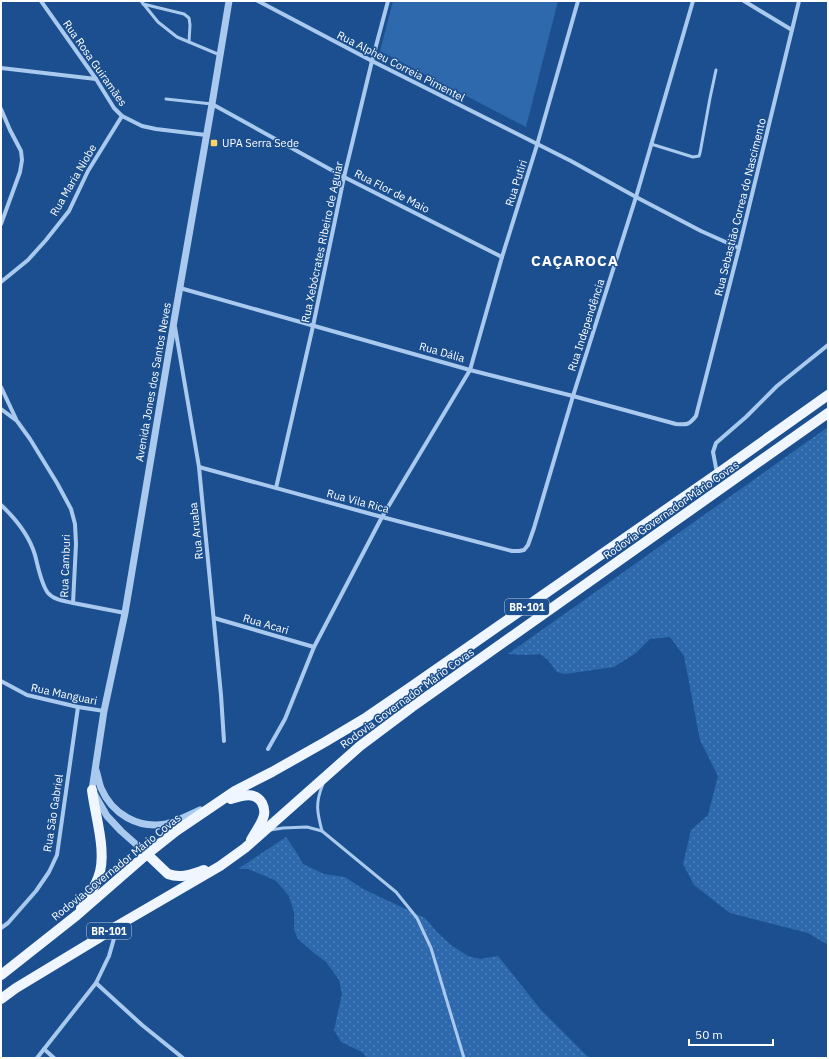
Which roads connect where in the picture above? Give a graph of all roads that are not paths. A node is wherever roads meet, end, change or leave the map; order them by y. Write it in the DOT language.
graph roads {
  1 [pos="41,1"];
  2 [pos="228,1"];
  3 [pos="258,1"];
  4 [pos="388,1"];
  5 [pos="578,1"];
  6 [pos="693,1"];
  7 [pos="744,1"];
  8 [pos="799,1"];
  9 [pos="142,2"];
  10 [pos="792,30"];
  11 [pos="189,42"];
  12 [pos="220,55"];
  13 [pos="372,61"];
  14 [pos="1,68"];
  15 [pos="716,70"];
  16 [pos="96,79"];
  17 [pos="166,99"];
  18 [pos="212,104"];
  19 [pos="1,109"];
  20 [pos="122,116"];
  21 [pos="206,135"];
  22 [pos="537,144"];
  23 [pos="652,144"];
  24 [pos="344,177"];
  25 [pos="636,197"];
  26 [pos="1,224"];
  27 [pos="739,248"];
  28 [pos="502,257"];
  29 [pos="1,282"];
  30 [pos="180,288"];
  31 [pos="174,321"];
  32 [pos="313,326"];
  33 [pos="828,345"];
  34 [pos="470,370"];
  35 [pos="1,387"];
  36 [pos="828,395"];
  37 [pos="573,396"];
  38 [pos="1,409"];
  39 [pos="828,413"];
  40 [pos="696,416"];
  41 [pos="17,421"];
  42 [pos="199,467"];
  43 [pos="717,474"];
  44 [pos="276,488"];
  45 [pos="1,505"];
  46 [pos="382,517"];
  47 [pos="512,550"];
  48 [pos="73,603"];
  49 [pos="125,613"];
  50 [pos="214,618"];
  51 [pos="314,647"];
  52 [pos="1,680"];
  53 [pos="78,707"];
  54 [pos="104,711"];
  55 [pos="224,741"];
  56 [pos="268,749"];
  57 [pos="95,767"];
  58 [pos="327,775"];
  59 [pos="92,790"];
  60 [pos="217,803"];
  61 [pos="266,831"];
  62 [pos="322,831"];
  63 [pos="245,848"];
  64 [pos="147,854"];
  65 [pos="220,866"];
  66 [pos="77,915"];
  67 [pos="117,926"];
  68 [pos="1,928"];
  69 [pos="1,975"];
  70 [pos="96,983"];
  71 [pos="1,999"];
  72 [pos="44,1049"];
  73 [pos="37,1058"];
  74 [pos="54,1058"];
  75 [pos="182,1058"];
  76 [pos="464,1058"];
  1 -- 16 [label="street, Rua Rosa Guiramães"];
  2 -- 12 [label="street, Avenida Jones dos Santos Neves"];
  3 -- 13 [label="street, Rua Alpheu Correia Pimentel"];
  4 -- 13 [label="street, Rua Xebócrates Ribeiro de Aguiar"];
  5 -- 22 [label="street, Rua Putiri"];
  6 -- 23 [label="street, Rua Independência"];
  7 -- 10 [label="street"];
  8 -- 10 [label="street, Rua Sebastião Correa do Nascimento"];
  9 -- 11 [label="lane"];
  9 -- 11 [label="lane"];
  10 -- 27 [label="street, Rua Sebastião Correa do Nascimento"];
  11 -- 12 [label="lane"];
  12 -- 18 [label="street, Avenida Jones dos Santos Neves"];
  13 -- 22 [label="street, Rua Alpheu Correia Pimentel"];
  13 -- 24 [label="street, Rua Xebócrates Ribeiro de Aguiar"];
  14 -- 16 [label="street"];
  15 -- 23 [label="lane"];
  16 -- 20 [label="street, Rua Rosa Guiramães"];
  17 -- 18 [label="lane"];
  18 -- 21 [label="street, Avenida Jones dos Santos Neves"];
  18 -- 24 [label="street, Rua Flor de Maio"];
  19 -- 26 [label="street"];
  20 -- 21 [label="street"];
  20 -- 29 [label="street, Rua Maria Niobe"];
  21 -- 30 [label="street, Avenida Jones dos Santos Neves"];
  22 -- 25 [label="street, Rua Alpheu Correia Pimentel"];
  22 -- 28 [label="street, Rua Putiri"];
  23 -- 25 [label="street, Rua Independência"];
  24 -- 28 [label="street, Rua Flor de Maio"];
  24 -- 32 [label="street, Rua Xebócrates Ribeiro de Aguiar"];
  25 -- 27 [label="street, Rua Alpheu Correia Pimentel"];
  25 -- 37 [label="street, Rua Independência"];
  27 -- 40 [label="street, Rua Sebastião Correa do Nascimento"];
  28 -- 34 [label="street, Rua Putiri"];
  30 -- 31 [label="street, Avenida Jones dos Santos Neves"];
  30 -- 32 [label="street, Rua Dália"];
  31 -- 42 [label="street, Rua Aruaba"];
  31 -- 49 [label="street, Avenida Jones dos Santos Neves"];
  32 -- 34 [label="street, Rua Dália"];
  32 -- 44 [label="street, Rua Xebócrates Ribeiro de Aguiar"];
  33 -- 43 [label="street"];
  34 -- 37 [label="street, Rua Dália"];
  34 -- 46 [label="street, Rua Putiri"];
  35 -- 41 [label="street"];
  36 -- 43 [label="main road, Rodovia Governador Mário Covas / BR-101"];
  37 -- 40 [label="street, Rua Dália"];
  37 -- 47 [label="street, Rua Independência"];
  38 -- 41 [label="street"];
  39 -- 58 [label="main road, Rodovia Governador Mário Covas / BR-101"];
  41 -- 48 [label="street, Rua Camburi"];
  42 -- 44 [label="street, Rua Vila Rica"];
  42 -- 50 [label="street, Rua Aruaba"];
  43 -- 60 [label="main road, Rodovia Governador Mário Covas / BR-101"];
  44 -- 46 [label="street, Rua Vila Rica"];
  45 -- 48 [label="street"];
  46 -- 47 [label="street, Rua Vila Rica"];
  46 -- 51 [label="street, Rua Putiri"];
  48 -- 49 [label="street, Rua Camburi"];
  49 -- 54 [label="street, Avenida Jones dos Santos Neves"];
  50 -- 51 [label="street, Rua Acari"];
  50 -- 55 [label="street, Rua Aruaba"];
  51 -- 56 [label="street, Rua Putiri"];
  52 -- 53 [label="street, Rua Manguari"];
  53 -- 54 [label="street, Rua Manguari"];
  53 -- 68 [label="street, Rua São Gabriel"];
  54 -- 57 [label="street, Avenida Jones dos Santos Neves"];
  57 -- 59 [label="street, Avenida Jones dos Santos Neves"];
  57 -- 60 [label="street, Avenida Jones dos Santos Neves"];
  58 -- 61 [label="main road, Rodovia Governador Mário Covas / BR-101"];
  58 -- 62 [label="lane"];
  59 -- 64 [label="street"];
  59 -- 66 [label="main road"];
  60 -- 63 [label="main road"];
  60 -- 64 [label="main road, Rodovia Governador Mário Covas / BR-101"];
  61 -- 62 [label="lane"];
  61 -- 63 [label="main road, Rodovia Governador Mário Covas / BR-101"];
  62 -- 76 [label="lane"];
  63 -- 65 [label="main road, Rodovia Governador Mário Covas / BR-101"];
  64 -- 65 [label="main road"];
  64 -- 66 [label="main road, Rodovia Governador Mário Covas / BR-101"];
  65 -- 67 [label="main road, Rodovia Governador Mário Covas / BR-101"];
  66 -- 69 [label="main road, Rodovia Governador Mário Covas / BR-101"];
  67 -- 70 [label="street"];
  67 -- 71 [label="main road, Rodovia Governador Mário Covas / BR-101"];
  70 -- 72 [label="street"];
  70 -- 75 [label="street"];
  72 -- 73 [label="street"];
  72 -- 74 [label="street"];
}
